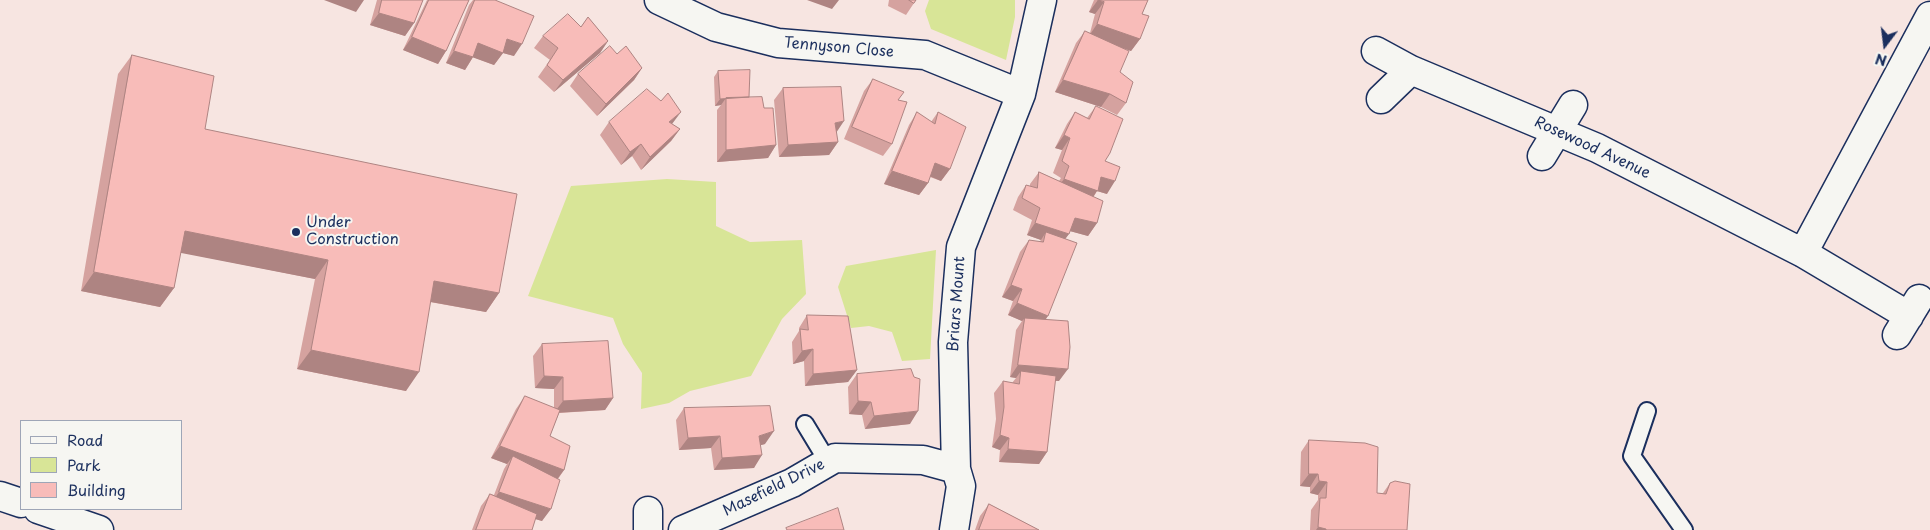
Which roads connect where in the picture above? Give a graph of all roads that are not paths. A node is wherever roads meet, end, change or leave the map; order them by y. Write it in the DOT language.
graph roads {
  1 [pos="658,0"];
  2 [pos="1042,0"];
  3 [pos="1930,16"];
  4 [pos="1376,51"];
  5 [pos="1410,70"];
  6 [pos="1020,94"];
  7 [pos="1381,99"];
  8 [pos="1573,105"];
  9 [pos="1557,130"];
  10 [pos="1542,156"];
  11 [pos="1803,253"];
  12 [pos="1908,317"];
  13 [pos="1647,411"];
  14 [pos="806,424"];
  15 [pos="828,462"];
  16 [pos="956,469"];
  17 [pos="0,496"];
  18 [pos="20,503"];
  19 [pos="41,510"];
  20 [pos="99,530"];
  21 [pos="683,530"];
  22 [pos="954,530"];
  23 [pos="1684,530"];
  1 -- 6 [label="street, Tennyson Close"];
  2 -- 6 [label="street, Briars Mount"];
  3 -- 11 [label="street"];
  4 -- 5 [label="street, Rosewood Avenue"];
  5 -- 7 [label="street"];
  5 -- 9 [label="street, Rosewood Avenue"];
  6 -- 16 [label="street, Briars Mount"];
  8 -- 9 [label="street"];
  9 -- 10 [label="street"];
  9 -- 11 [label="street, Rosewood Avenue"];
  11 -- 12 [label="street, Rosewood Avenue"];
  13 -- 23 [label="lane"];
  14 -- 15 [label="lane"];
  15 -- 16 [label="street, Masefield Drive"];
  15 -- 21 [label="street, Masefield Drive"];
  16 -- 22 [label="street, Briars Mount"];
  17 -- 18 [label="street"];
  19 -- 20 [label="street"];
}
